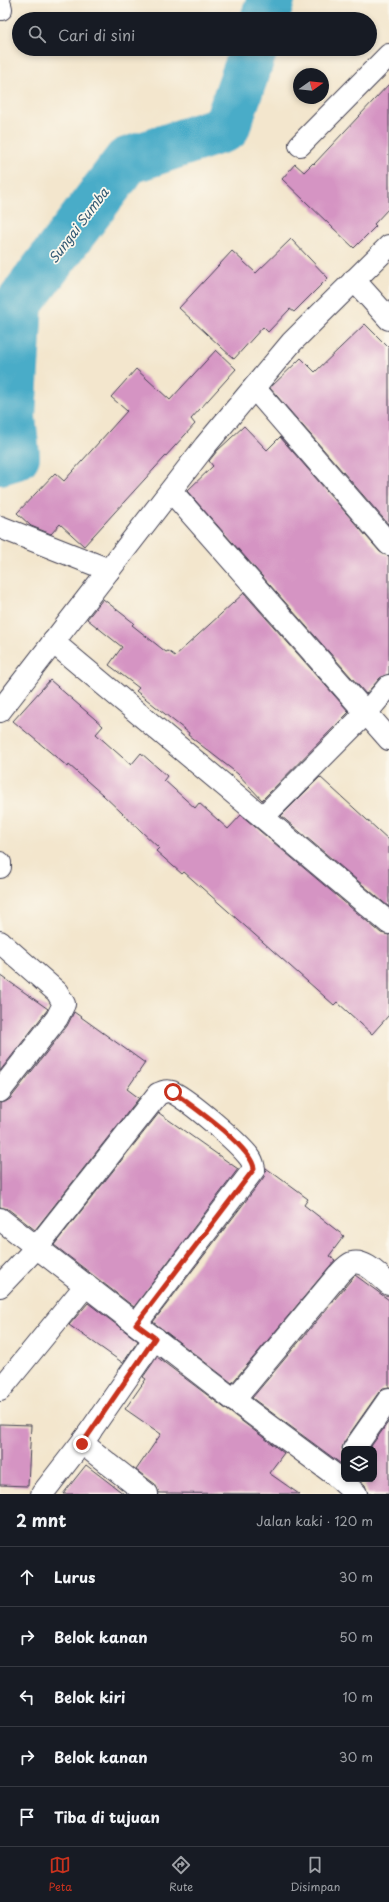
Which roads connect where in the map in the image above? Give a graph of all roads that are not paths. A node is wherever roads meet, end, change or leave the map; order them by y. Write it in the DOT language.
graph roads {
  1 [pos="389,55"];
  2 [pos="300,144"];
  3 [pos="389,246"];
  4 [pos="354,280"];
  5 [pos="389,320"];
  6 [pos="254,388"];
  7 [pos="171,491"];
  8 [pos="0,527"];
  9 [pos="389,544"];
  10 [pos="110,570"];
  11 [pos="53,642"];
  12 [pos="389,686"];
  13 [pos="0,711"];
  14 [pos="366,713"];
  15 [pos="389,739"];
  16 [pos="263,817"];
  17 [pos="0,863"];
  18 [pos="0,867"];
  19 [pos="389,923"];
  20 [pos="0,942"];
  21 [pos="0,1091"];
  22 [pos="0,1219"];
  23 [pos="37,1247"];
  24 [pos="389,1284"];
  25 [pos="86,1285"];
  26 [pos="0,1286"];
  27 [pos="136,1324"];
  28 [pos="155,1338"];
  29 [pos="0,1390"];
  30 [pos="389,1399"];
  31 [pos="234,1400"];
  32 [pos="95,1425"];
  33 [pos="356,1446"];
  34 [pos="340,1469"];
  35 [pos="42,1494"];
  36 [pos="147,1494"];
  37 [pos="356,1494"];
  1 -- 2 [label="street"];
  3 -- 4 [label="street"];
  4 -- 5 [label="street"];
  4 -- 6 [label="street"];
  6 -- 7 [label="street"];
  6 -- 9 [label="street"];
  7 -- 10 [label="street"];
  7 -- 14 [label="street"];
  8 -- 10 [label="street"];
  10 -- 11 [label="street"];
  11 -- 13 [label="street"];
  11 -- 16 [label="street"];
  12 -- 14 [label="street"];
  14 -- 15 [label="street"];
  14 -- 16 [label="street"];
  16 -- 19 [label="street"];
  17 -- 18 [label="street"];
  20 -- 21 [label="street"];
  22 -- 23 [label="street"];
  23 -- 25 [label="street"];
  23 -- 26 [label="street"];
  23 -- 27 [label="street"];
  24 -- 31 [label="street"];
  25 -- 27 [label="street"];
  25 -- 29 [label="street"];
  27 -- 28 [label="street"];
  28 -- 31 [label="street"];
  28 -- 32 [label="street"];
  30 -- 33 [label="street"];
  31 -- 34 [label="street"];
  32 -- 35 [label="street"];
  32 -- 36 [label="street"];
  34 -- 37 [label="street"];
}
